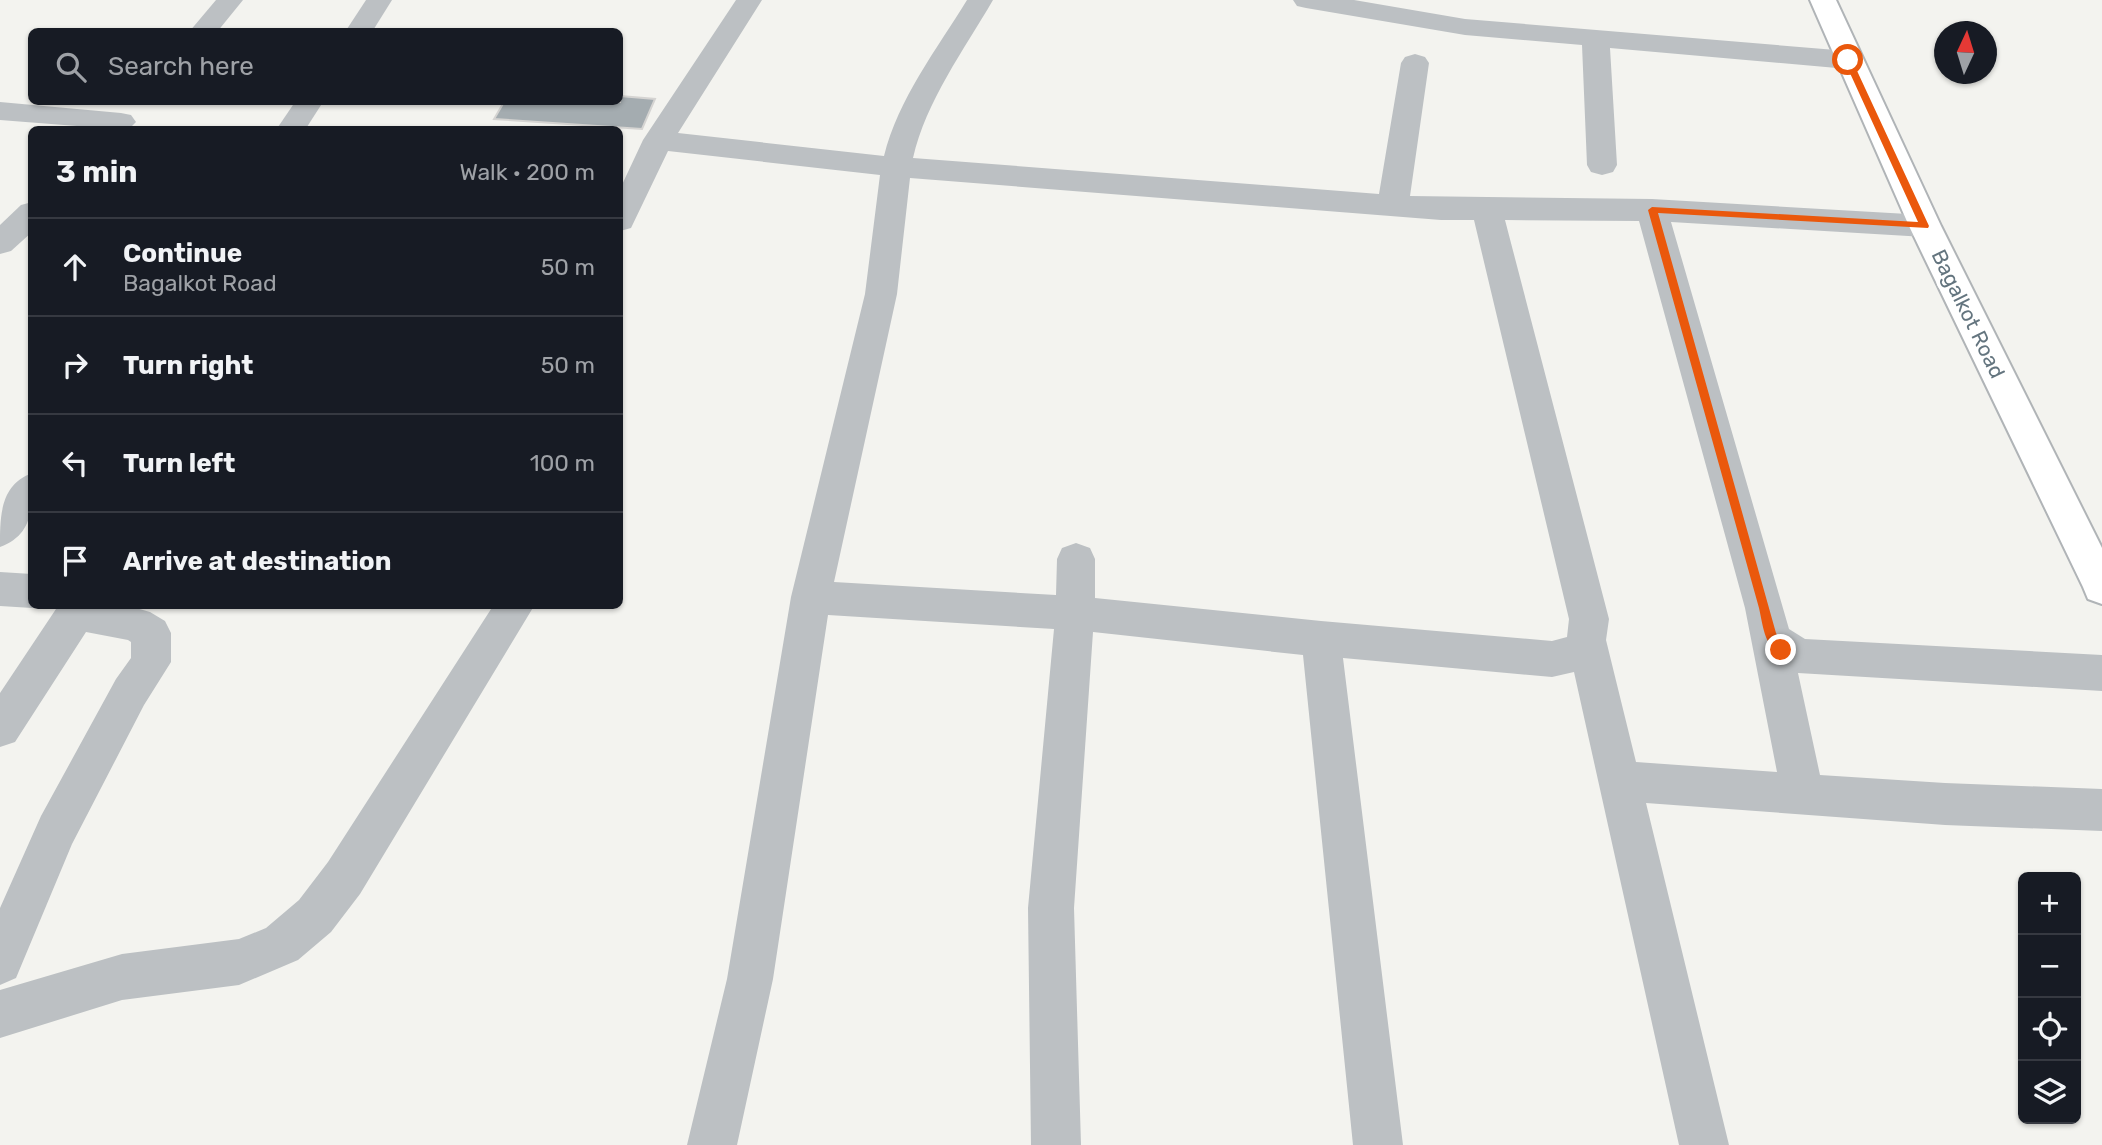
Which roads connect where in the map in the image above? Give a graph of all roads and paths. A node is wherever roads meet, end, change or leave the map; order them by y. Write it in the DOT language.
graph roads {
  1 [pos="230,0"];
  2 [pos="379,0"];
  3 [pos="749,0"];
  4 [pos="980,0"];
  5 [pos="1306,0"];
  6 [pos="1823,0"];
  7 [pos="206,28"];
  8 [pos="361,28"];
  9 [pos="1596,39"];
  10 [pos="1848,60"];
  11 [pos="1415,63"];
  12 [pos="307,105"];
  13 [pos="0,111"];
  14 [pos="125,118"];
  15 [pos="293,126"];
  16 [pos="658,140"];
  17 [pos="1602,165"];
  18 [pos="895,167"];
  19 [pos="1393,205"];
  20 [pos="1486,207"];
  21 [pos="1652,210"];
  22 [pos="623,214"];
  23 [pos="28,217"];
  24 [pos="1925,226"];
  25 [pos="0,243"];
  26 [pos="28,493"];
  27 [pos="0,531"];
  28 [pos="1076,559"];
  29 [pos="2102,587"];
  30 [pos="0,589"];
  31 [pos="28,591"];
  32 [pos="811,597"];
  33 [pos="77,609"];
  34 [pos="512,609"];
  35 [pos="1075,613"];
  36 [pos="1770,635"];
  37 [pos="1321,639"];
  38 [pos="1587,642"];
  39 [pos="2102,673"];
  40 [pos="0,729"];
  41 [pos="1619,781"];
  42 [pos="1803,794"];
  43 [pos="2102,810"];
  44 [pos="0,962"];
  45 [pos="0,1014"];
  46 [pos="712,1145"];
  47 [pos="1056,1145"];
  48 [pos="1378,1145"];
  49 [pos="1704,1145"];
  1 -- 7 [label="street"];
  2 -- 8 [label="street"];
  3 -- 16 [label="street"];
  4 -- 18 [label="street"];
  5 -- 9 [label="street"];
  6 -- 10 [label="main road, Bagalkot Road"];
  9 -- 10 [label="street"];
  9 -- 17 [label="street"];
  10 -- 24 [label="main road, Bagalkot Road"];
  11 -- 19 [label="street"];
  12 -- 15 [label="street"];
  13 -- 14 [label="street"];
  16 -- 18 [label="street"];
  16 -- 22 [label="street"];
  18 -- 19 [label="street"];
  18 -- 32 [label="street"];
  19 -- 20 [label="street"];
  20 -- 21 [label="street"];
  20 -- 38 [label="street"];
  21 -- 24 [label="street"];
  21 -- 36 [label="street"];
  23 -- 25 [label="street"];
  24 -- 29 [label="main road, Bagalkot Road"];
  26 -- 27 [label="street"];
  28 -- 35 [label="street"];
  30 -- 31 [label="street"];
  32 -- 35 [label="street"];
  32 -- 46 [label="street"];
  33 -- 40 [label="street"];
  33 -- 44 [label="street"];
  34 -- 45 [label="street"];
  35 -- 37 [label="street"];
  35 -- 47 [label="street"];
  36 -- 39 [label="street"];
  36 -- 42 [label="street"];
  37 -- 38 [label="street"];
  37 -- 48 [label="street"];
  38 -- 41 [label="street"];
  41 -- 42 [label="street"];
  41 -- 49 [label="street"];
  42 -- 43 [label="street"];
}
